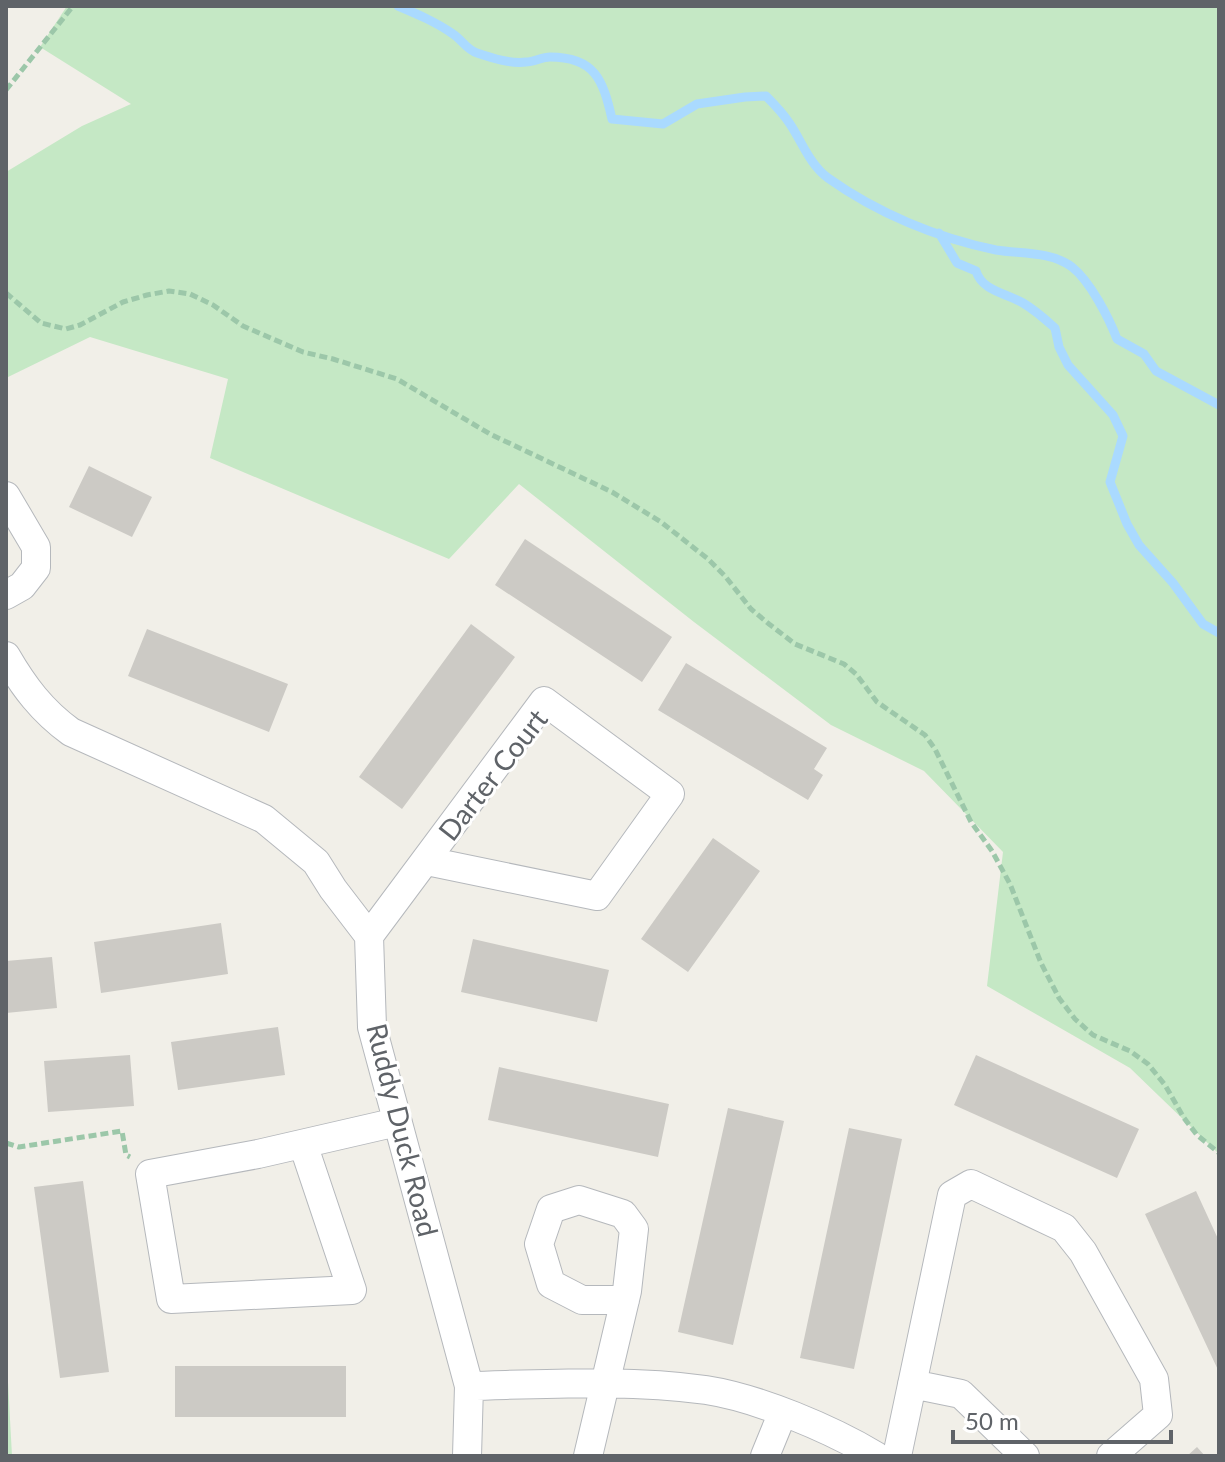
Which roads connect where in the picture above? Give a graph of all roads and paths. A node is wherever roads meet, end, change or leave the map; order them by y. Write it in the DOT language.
graph roads {
  1 [pos="73,6"];
  2 [pos="6,90"];
  3 [pos="6,293"];
  4 [pos="6,496"];
  5 [pos="6,595"];
  6 [pos="6,656"];
  7 [pos="427,861"];
  8 [pos="369,936"];
  9 [pos="397,1122"];
  10 [pos="6,1143"];
  11 [pos="303,1144"];
  12 [pos="1219,1153"];
  13 [pos="150,1174"];
  14 [pos="625,1300"];
  15 [pos="605,1382"];
  16 [pos="912,1384"];
  17 [pos="469,1386"];
  18 [pos="783,1412"];
  19 [pos="467,1456"];
  20 [pos="588,1456"];
  21 [pos="765,1456"];
  22 [pos="876,1456"];
  23 [pos="897,1456"];
  24 [pos="1025,1456"];
  25 [pos="1111,1456"];
  1 -- 2 [label="path"];
  3 -- 12 [label="path"];
  4 -- 5 [label="street"];
  6 -- 8 [label="street"];
  7 -- 7 [label="street, Darter Court"];
  7 -- 8 [label="street, Darter Court"];
  8 -- 9 [label="street, Ruddy Duck Road"];
  9 -- 11 [label="street"];
  9 -- 17 [label="street, Ruddy Duck Road"];
  10 -- 13 [label="path"];
  11 -- 13 [label="street"];
  11 -- 13 [label="street"];
  14 -- 15 [label="street"];
  15 -- 17 [label="street"];
  15 -- 18 [label="street"];
  15 -- 20 [label="street"];
  16 -- 23 [label="street"];
  16 -- 24 [label="street"];
  16 -- 25 [label="street"];
  17 -- 19 [label="street, Ruddy Duck Road"];
  18 -- 21 [label="street"];
  18 -- 22 [label="street"];
}
